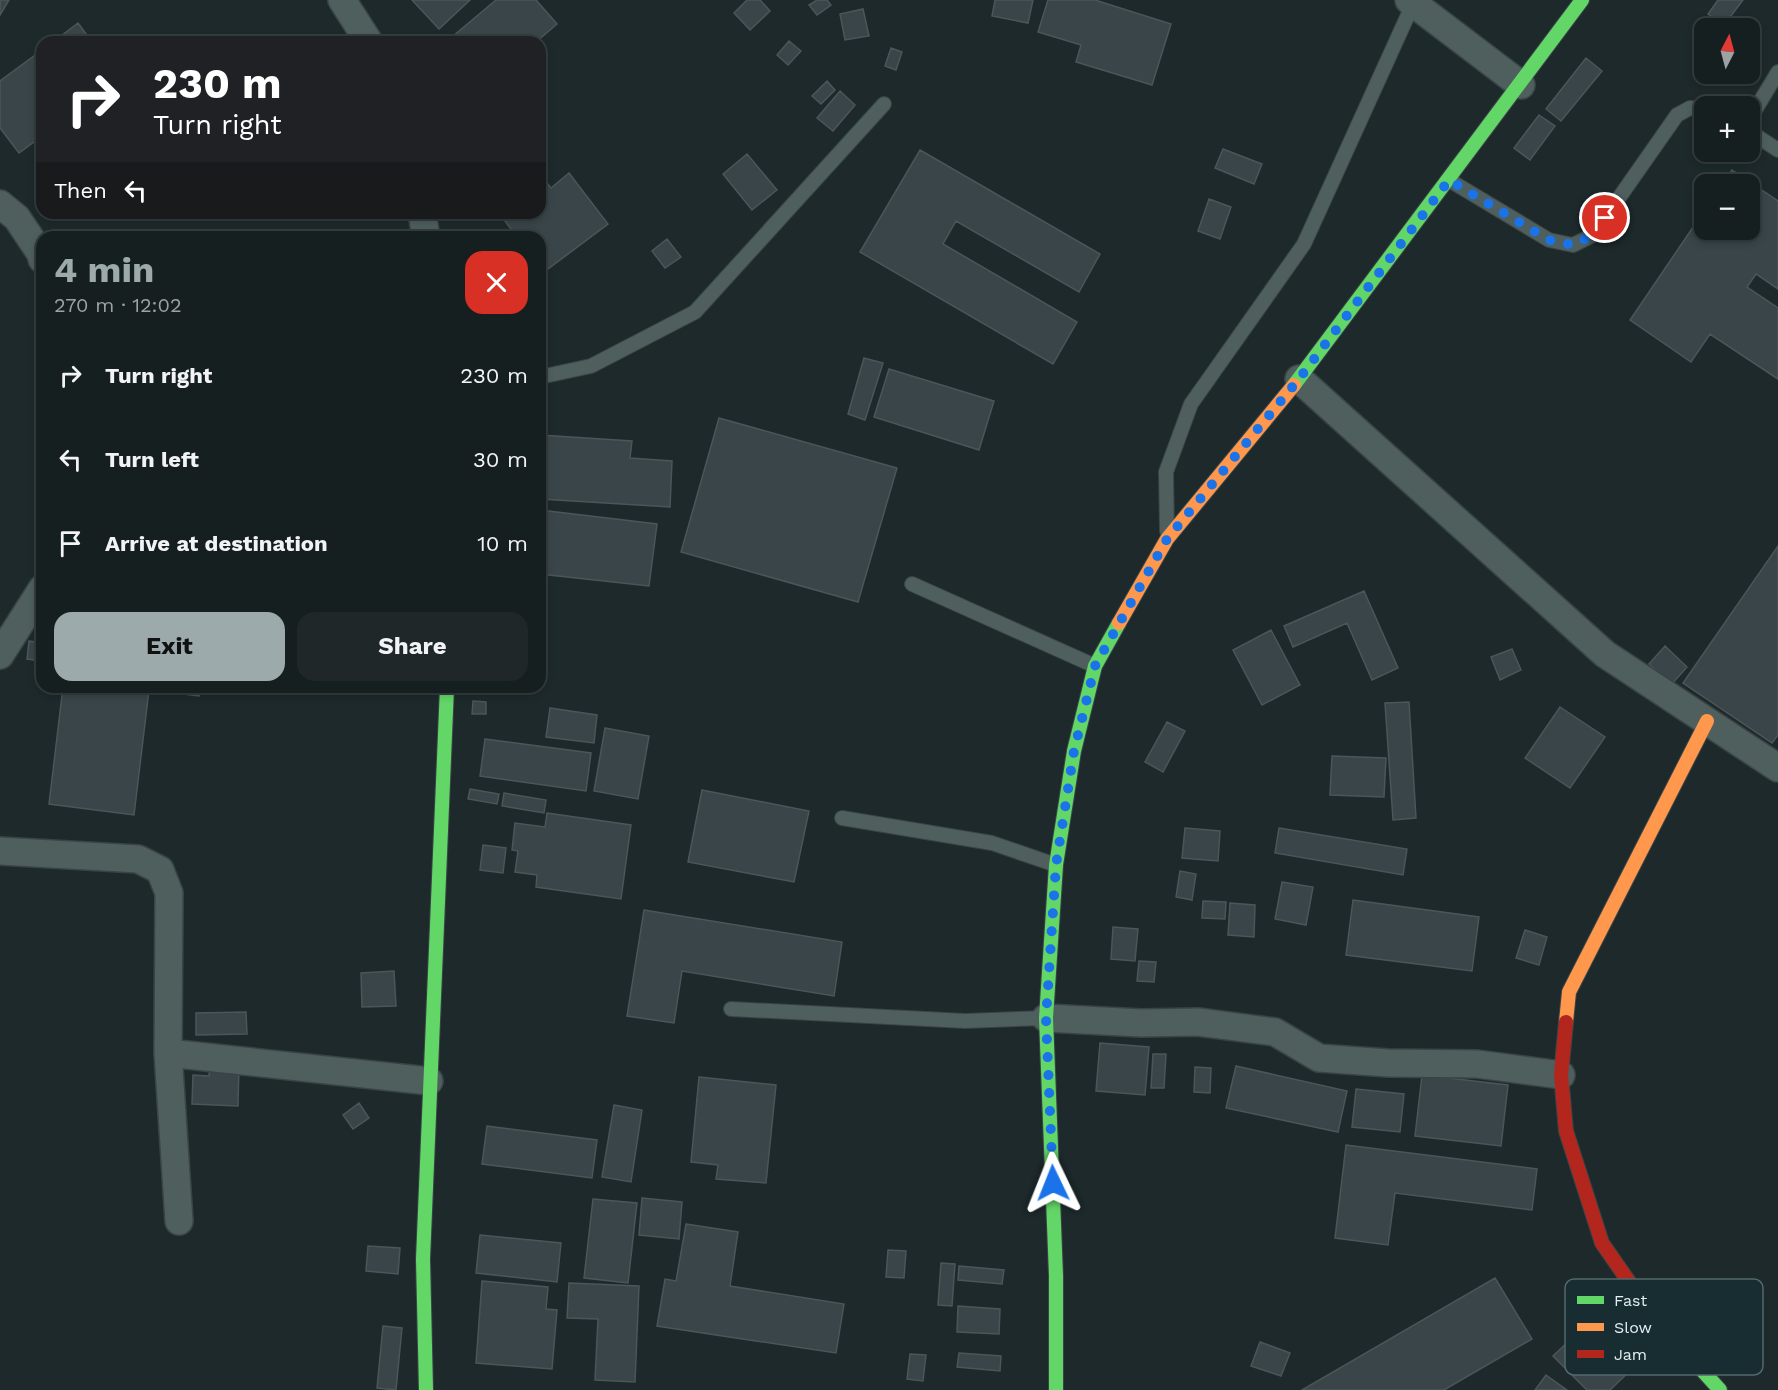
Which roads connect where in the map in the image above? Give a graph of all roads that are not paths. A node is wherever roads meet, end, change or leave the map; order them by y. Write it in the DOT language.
graph roads {
  1 [pos="342,0"];
  2 [pos="1582,0"];
  3 [pos="1411,2"];
  4 [pos="365,36"];
  5 [pos="1778,72"];
  6 [pos="1521,85"];
  7 [pos="1760,102"];
  8 [pos="884,104"];
  9 [pos="1694,108"];
  10 [pos="1760,138"];
  11 [pos="1778,150"];
  12 [pos="1449,180"];
  13 [pos="0,204"];
  14 [pos="36,246"];
  15 [pos="546,376"];
  16 [pos="1299,379"];
  17 [pos="1167,539"];
  18 [pos="912,584"];
  19 [pos="36,598"];
  20 [pos="0,655"];
  21 [pos="1095,666"];
  22 [pos="447,693"];
  23 [pos="1707,721"];
  24 [pos="1778,768"];
  25 [pos="842,818"];
  26 [pos="0,851"];
  27 [pos="1056,865"];
  28 [pos="730,1009"];
  29 [pos="1046,1018"];
  30 [pos="168,1053"];
  31 [pos="1561,1075"];
  32 [pos="429,1081"];
  33 [pos="179,1221"];
  34 [pos="1627,1279"];
  35 [pos="1706,1375"];
  36 [pos="426,1390"];
  37 [pos="1056,1390"];
  38 [pos="1720,1390"];
  1 -- 4 [label="street"];
  2 -- 6 [label="street"];
  3 -- 6 [label="street"];
  3 -- 17 [label="lane"];
  5 -- 7 [label="lane"];
  6 -- 12 [label="street"];
  8 -- 15 [label="lane"];
  9 -- 12 [label="lane"];
  10 -- 11 [label="lane"];
  12 -- 16 [label="street"];
  13 -- 14 [label="street"];
  16 -- 17 [label="street"];
  16 -- 23 [label="street"];
  17 -- 21 [label="street"];
  18 -- 21 [label="lane"];
  19 -- 20 [label="street"];
  21 -- 27 [label="street"];
  22 -- 32 [label="street"];
  23 -- 24 [label="street"];
  23 -- 31 [label="street"];
  25 -- 27 [label="lane"];
  26 -- 30 [label="street"];
  27 -- 29 [label="street"];
  28 -- 29 [label="lane"];
  29 -- 31 [label="street"];
  29 -- 37 [label="street"];
  30 -- 32 [label="street"];
  30 -- 33 [label="street"];
  31 -- 34 [label="street"];
  32 -- 36 [label="street"];
  35 -- 38 [label="street"];
}
